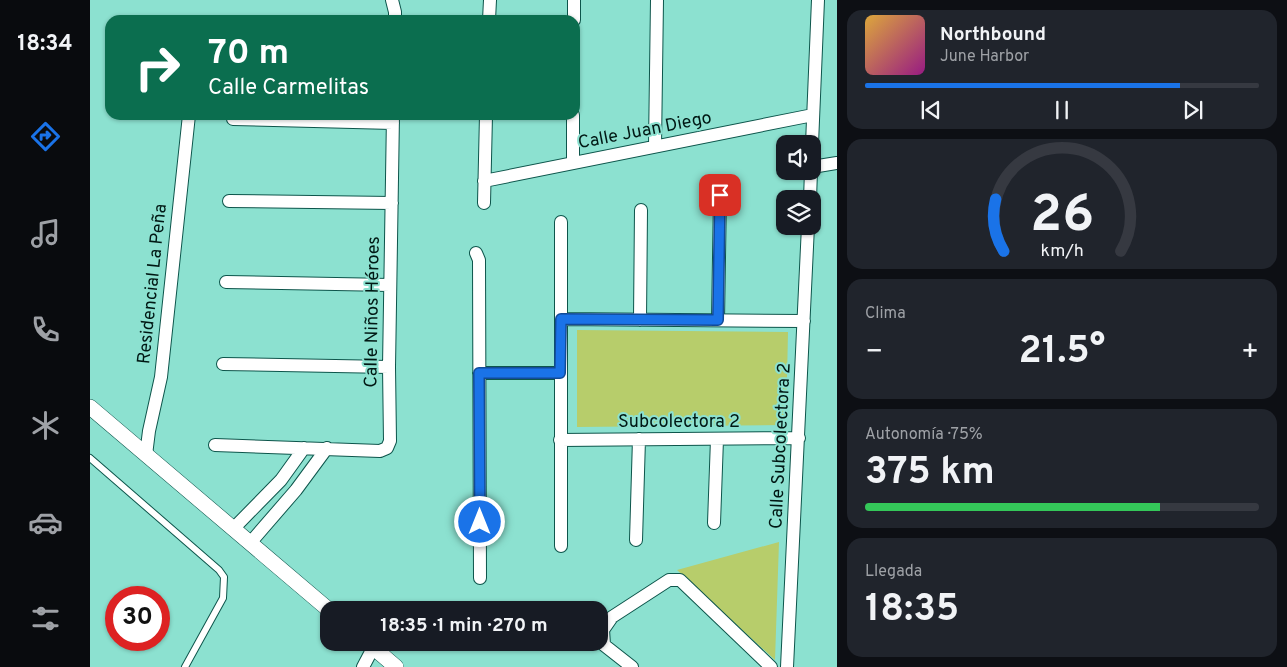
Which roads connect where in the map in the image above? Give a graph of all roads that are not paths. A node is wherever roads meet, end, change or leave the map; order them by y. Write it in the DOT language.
graph roads {
  1 [pos="392,0"];
  2 [pos="490,0"];
  3 [pos="574,0"];
  4 [pos="657,0"];
  5 [pos="818,0"];
  6 [pos="395,15"];
  7 [pos="489,15"];
  8 [pos="574,15"];
  9 [pos="813,115"];
  10 [pos="187,120"];
  11 [pos="393,120"];
  12 [pos="486,120"];
  13 [pos="573,120"];
  14 [pos="812,135"];
  15 [pos="656,146"];
  16 [pos="573,163"];
  17 [pos="837,163"];
  18 [pos="821,166"];
  19 [pos="484,181"];
  20 [pos="720,195"];
  21 [pos="229,200"];
  22 [pos="392,203"];
  23 [pos="484,203"];
  24 [pos="641,210"];
  25 [pos="562,222"];
  26 [pos="808,235"];
  27 [pos="476,253"];
  28 [pos="226,282"];
  29 [pos="390,285"];
  30 [pos="561,319"];
  31 [pos="640,320"];
  32 [pos="718,320"];
  33 [pos="804,321"];
  34 [pos="223,364"];
  35 [pos="389,367"];
  36 [pos="479,373"];
  37 [pos="560,373"];
  38 [pos="90,407"];
  39 [pos="799,438"];
  40 [pos="717,439"];
  41 [pos="560,440"];
  42 [pos="639,440"];
  43 [pos="214,445"];
  44 [pos="304,448"];
  45 [pos="327,448"];
  46 [pos="146,455"];
  47 [pos="90,458"];
  48 [pos="714,523"];
  49 [pos="234,528"];
  50 [pos="636,540"];
  51 [pos="251,542"];
  52 [pos="561,546"];
  53 [pos="480,578"];
  54 [pos="320,602"];
  55 [pos="368,651"];
  56 [pos="377,651"];
  57 [pos="185,667"];
  58 [pos="363,667"];
  59 [pos="396,667"];
  60 [pos="632,667"];
  61 [pos="771,667"];
  62 [pos="787,667"];
  1 -- 6 [label="street"];
  2 -- 7 [label="street"];
  3 -- 8 [label="street"];
  4 -- 15 [label="street"];
  5 -- 9 [label="street"];
  9 -- 14 [label="street"];
  9 -- 15 [label="street, Calle Juan Diego"];
  10 -- 46 [label="street, Residencial La Peña"];
  11 -- 22 [label="street, Calle Niños Héroes"];
  12 -- 19 [label="street"];
  13 -- 16 [label="street"];
  15 -- 16 [label="street, Calle Juan Diego"];
  16 -- 19 [label="street, Calle Juan Diego"];
  17 -- 18 [label="street"];
  19 -- 23 [label="street"];
  20 -- 32 [label="street"];
  21 -- 22 [label="street"];
  22 -- 29 [label="street, Calle Niños Héroes"];
  24 -- 31 [label="street"];
  25 -- 30 [label="street"];
  26 -- 33 [label="street, Calle Subcolectora 2"];
  27 -- 36 [label="street"];
  28 -- 29 [label="street"];
  29 -- 35 [label="street, Calle Niños Héroes"];
  30 -- 31 [label="street"];
  30 -- 37 [label="street"];
  31 -- 32 [label="street"];
  32 -- 33 [label="street"];
  33 -- 39 [label="street, Calle Subcolectora 2"];
  34 -- 35 [label="street"];
  35 -- 45 [label="street, Calle Niños Héroes"];
  36 -- 37 [label="street"];
  36 -- 53 [label="street"];
  37 -- 41 [label="street"];
  38 -- 46 [label="street"];
  39 -- 40 [label="street, Subcolectora 2"];
  39 -- 62 [label="street, Calle Subcolectora 2"];
  40 -- 42 [label="street, Subcolectora 2"];
  40 -- 48 [label="street"];
  41 -- 42 [label="street, Subcolectora 2"];
  41 -- 52 [label="street"];
  42 -- 50 [label="street"];
  43 -- 44 [label="street, Calle Niños Héroes"];
  44 -- 45 [label="street, Calle Niños Héroes"];
  44 -- 49 [label="street"];
  45 -- 51 [label="street"];
  46 -- 49 [label="street"];
  47 -- 57 [label="lane"];
  49 -- 51 [label="street"];
  51 -- 54 [label="street"];
  55 -- 58 [label="street"];
  56 -- 59 [label="street"];
  60 -- 61 [label="street"];
}
